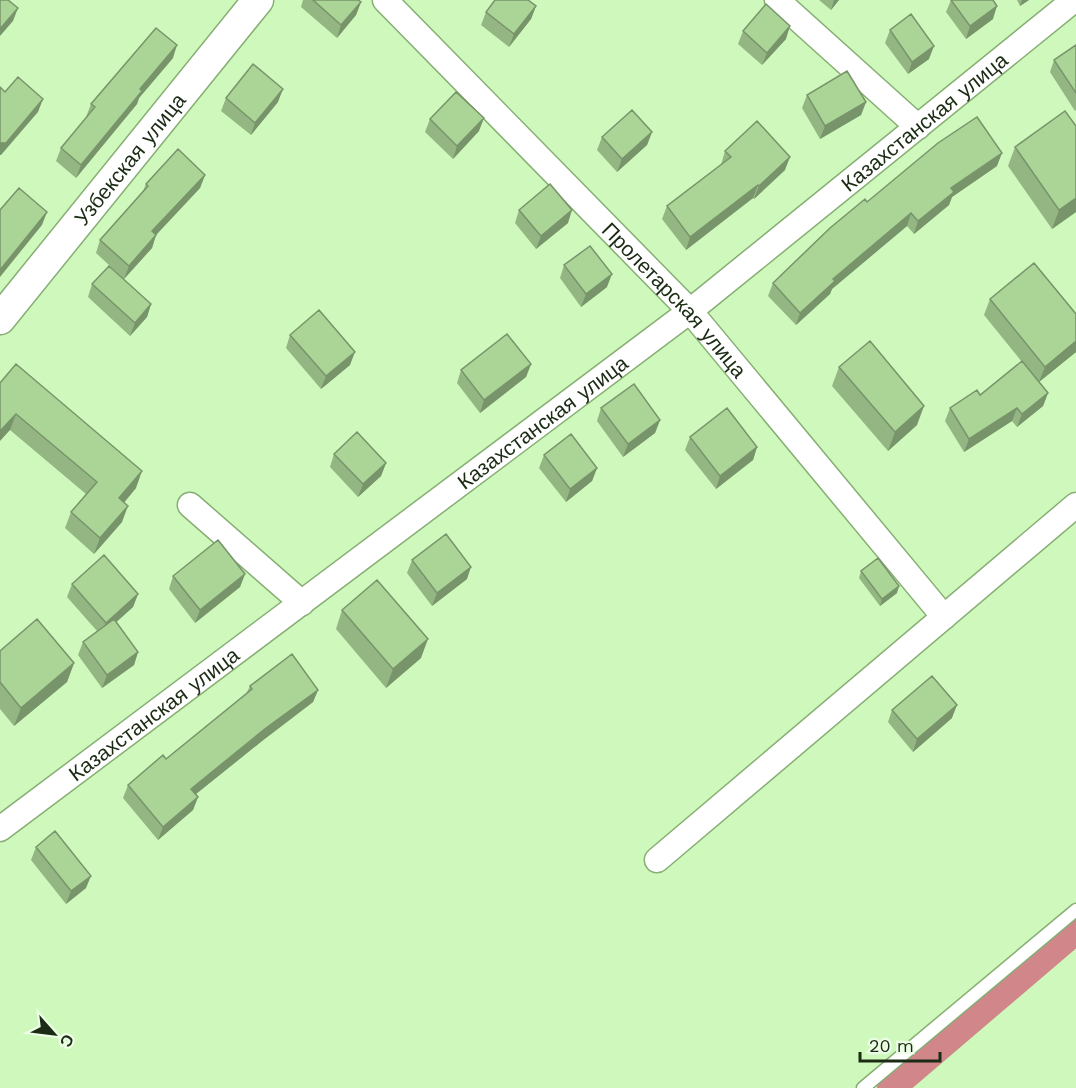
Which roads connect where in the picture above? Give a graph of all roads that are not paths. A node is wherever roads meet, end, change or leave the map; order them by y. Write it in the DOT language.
graph roads {
  1 [pos="258,0"];
  2 [pos="385,0"];
  3 [pos="777,0"];
  4 [pos="1074,0"];
  5 [pos="918,127"];
  6 [pos="690,311"];
  7 [pos="0,319"];
  8 [pos="190,505"];
  9 [pos="1076,505"];
  10 [pos="302,603"];
  11 [pos="944,617"];
  12 [pos="0,829"];
  13 [pos="657,860"];
  14 [pos="1076,910"];
  15 [pos="863,1088"];
  1 -- 7 [label="street, Узбекская улица"];
  2 -- 6 [label="street, Пролетарская улица"];
  3 -- 5 [label="street"];
  4 -- 5 [label="street, Казахстанская улица"];
  5 -- 6 [label="street, Казахстанская улица"];
  6 -- 10 [label="street, Казахстанская улица"];
  6 -- 11 [label="street, Пролетарская улица"];
  8 -- 10 [label="street"];
  9 -- 11 [label="street"];
  10 -- 12 [label="street, Казахстанская улица"];
  11 -- 13 [label="street"];
  14 -- 15 [label="lane"];
}
